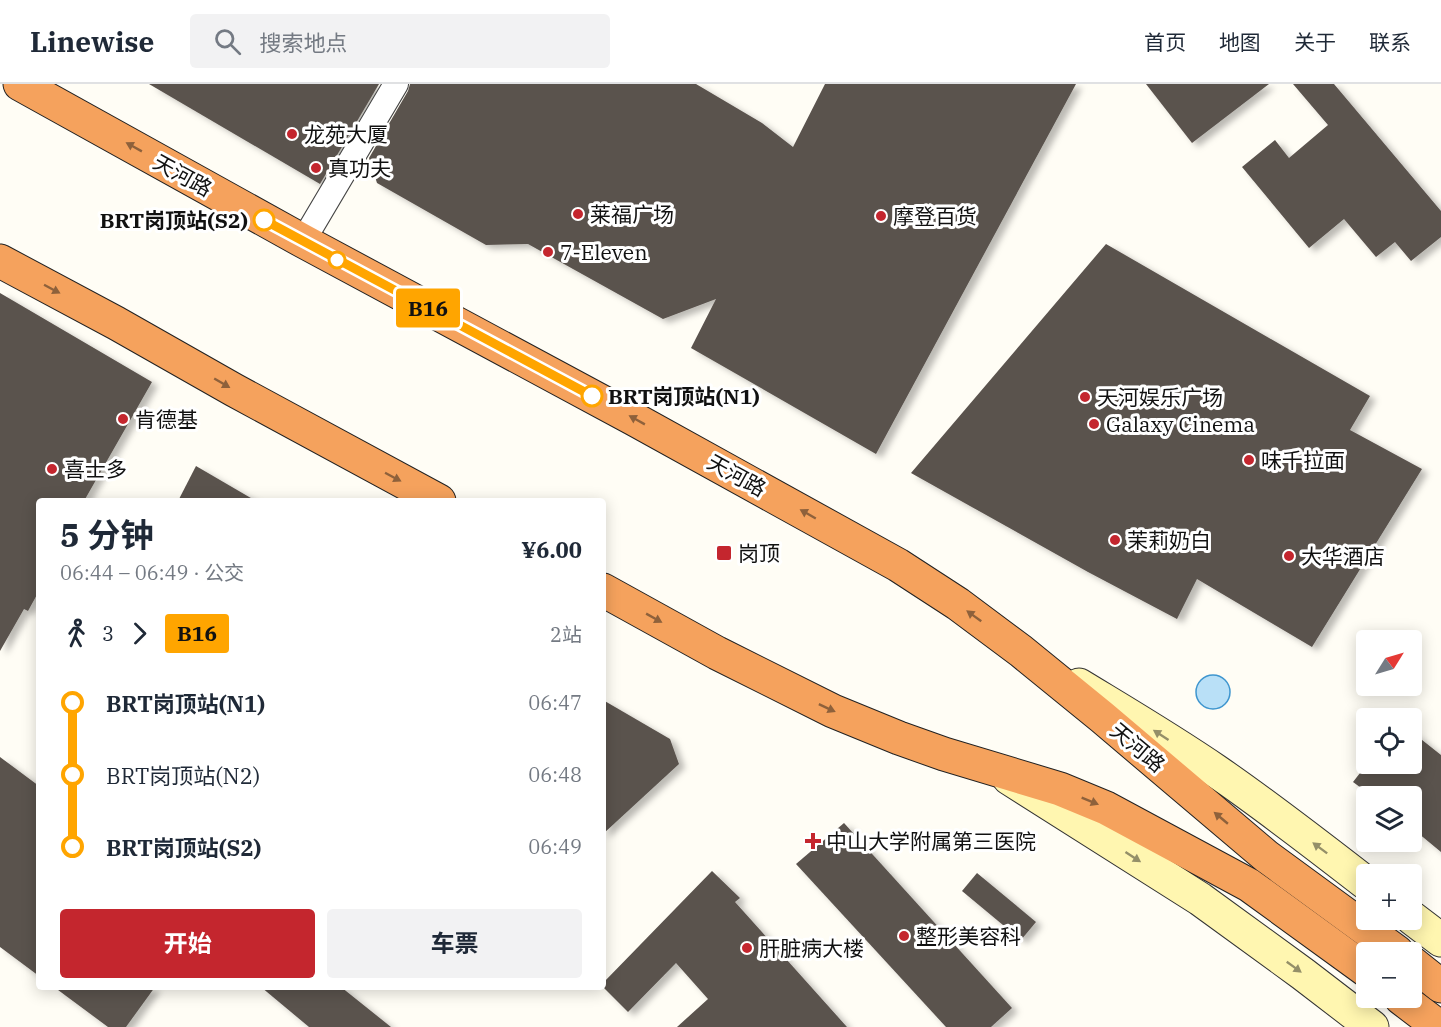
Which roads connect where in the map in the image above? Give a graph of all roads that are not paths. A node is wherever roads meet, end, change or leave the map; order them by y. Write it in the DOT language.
graph roads {
  1 [pos="20,84"];
  2 [pos="396,84"];
  3 [pos="303,241"];
  4 [pos="0,261"];
  5 [pos="433,498"];
  6 [pos="606,592"];
  7 [pos="1022,651"];
  8 [pos="995,769"];
  9 [pos="1356,875"];
  10 [pos="1422,926"];
  11 [pos="1441,940"];
  12 [pos="1383,942"];
  13 [pos="1356,963"];
  14 [pos="1422,971"];
  15 [pos="1441,986"];
  16 [pos="1414,1008"];
  17 [pos="1433,1022"];
  18 [pos="1372,1027"];
  3 -- 1 [label="highway, 天河路, one-way"];
  2 -- 3 [label="street"];
  7 -- 3 [label="highway, 天河路, one-way"];
  4 -- 5 [label="highway, one-way"];
  6 -- 8 [label="highway, one-way"];
  9 -- 7 [label="main road, one-way"];
  12 -- 7 [label="highway, 天河路, one-way"];
  8 -- 13 [label="highway, one-way"];
  8 -- 18 [label="main road, one-way"];
  10 -- 11 [label="main road"];
  14 -- 15 [label="highway"];
  16 -- 17 [label="highway"];
}
